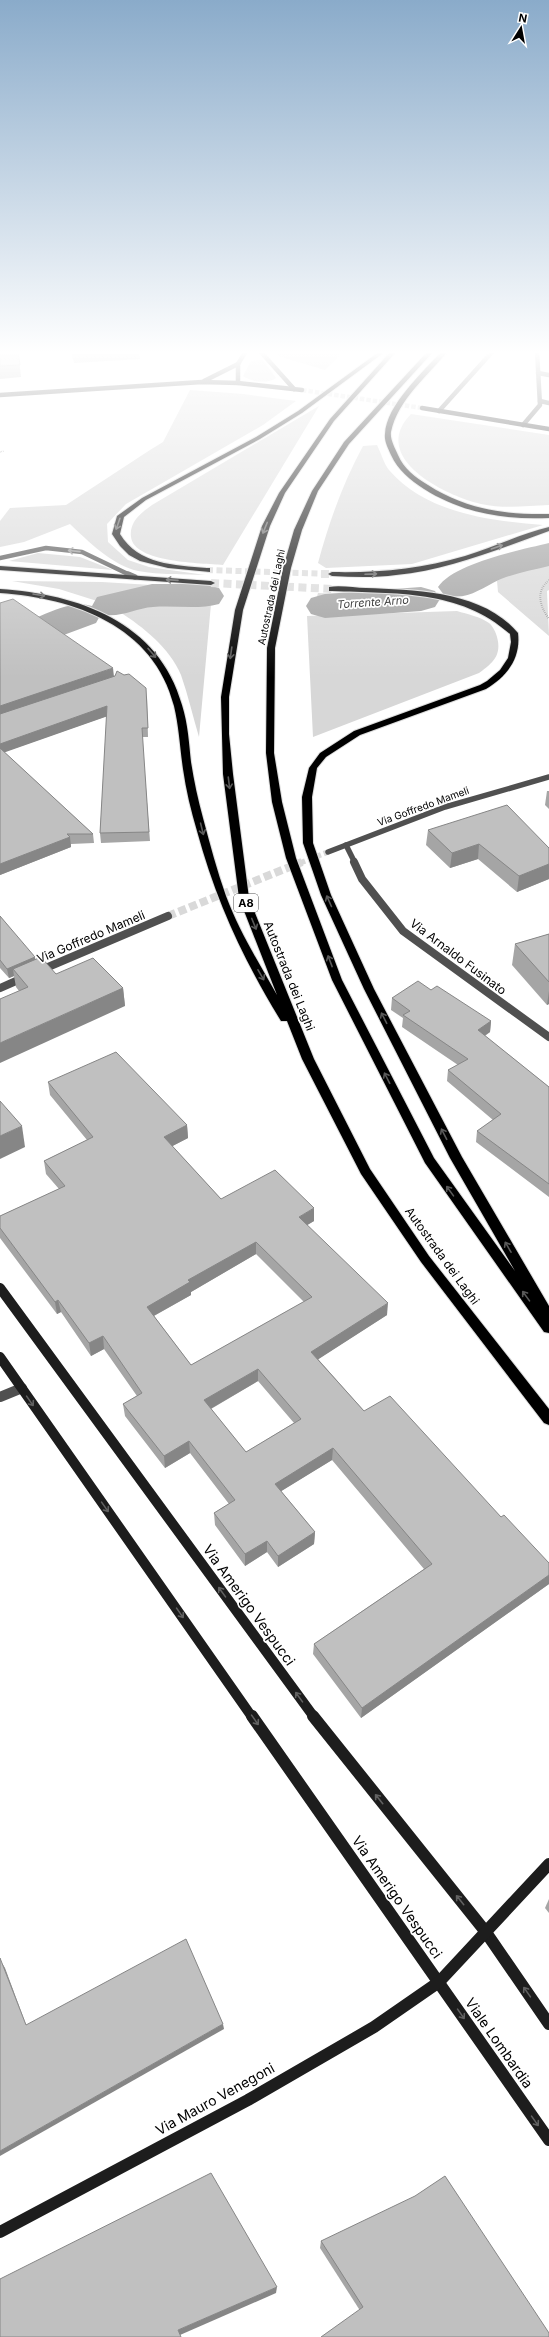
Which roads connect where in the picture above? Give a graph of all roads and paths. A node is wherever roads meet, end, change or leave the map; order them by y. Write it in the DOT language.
graph roads {
  1 [pos="217,460"];
  2 [pos="305,460"];
  3 [pos="335,460"];
  4 [pos="398,460"];
  5 [pos="549,516"];
  6 [pos="549,529"];
  7 [pos="0,558"];
  8 [pos="0,568"];
  9 [pos="207,570"];
  10 [pos="332,574"];
  11 [pos="135,577"];
  12 [pos="549,580"];
  13 [pos="211,583"];
  14 [pos="332,589"];
  15 [pos="0,591"];
  16 [pos="549,619"];
  17 [pos="549,777"];
  18 [pos="346,845"];
  19 [pos="328,852"];
  20 [pos="168,916"];
  21 [pos="37,972"];
  22 [pos="29,976"];
  23 [pos="0,988"];
  24 [pos="548,1034"];
  25 [pos="308,1059"];
  26 [pos="0,1288"];
  27 [pos="549,1317"];
  28 [pos="549,1328"];
  29 [pos="0,1357"];
  30 [pos="22,1388"];
  31 [pos="0,1398"];
  32 [pos="549,1419"];
  33 [pos="549,1864"];
  34 [pos="485,1931"];
  35 [pos="439,1982"];
  36 [pos="549,2024"];
  37 [pos="549,2140"];
  38 [pos="0,2232"];
  1 -- 9 [label="highway, one-way"];
  2 -- 25 [label="highway, Autostrada dei Laghi / A8, one-way"];
  28 -- 3 [label="highway, Autostrada dei Laghi, one-way"];
  4 -- 5 [label="highway"];
  10 -- 6 [label="highway, one-way"];
  11 -- 7 [label="street, one-way"];
  8 -- 11 [label="highway"];
  13 -- 11 [label="highway, one-way"];
  12 -- 16 [label="path"];
  27 -- 14 [label="highway, one-way"];
  15 -- 25 [label="highway, one-way"];
  17 -- 18 [label="street, Via Goffredo Mameli"];
  18 -- 19 [label="street, Via Goffredo Mameli"];
  18 -- 24 [label="street, Via Arnaldo Fusinato"];
  20 -- 21 [label="street, Via Goffredo Mameli"];
  22 -- 23 [label="street, Via Goffredo Mameli"];
  25 -- 32 [label="highway, Autostrada dei Laghi / A8"];
  34 -- 26 [label="main road, Via Amerigo Vespucci, one-way"];
  29 -- 30 [label="main road, Via Amerigo Vespucci"];
  30 -- 31 [label="street"];
  30 -- 35 [label="main road, Via Amerigo Vespucci, one-way"];
  33 -- 34 [label="main road, Via Mauro Venegoni"];
  34 -- 35 [label="main road, Via Mauro Venegoni"];
  36 -- 34 [label="main road, one-way"];
  35 -- 37 [label="main road, Viale Lombardia, one-way"];
  35 -- 38 [label="main road, Via Mauro Venegoni"];
}
